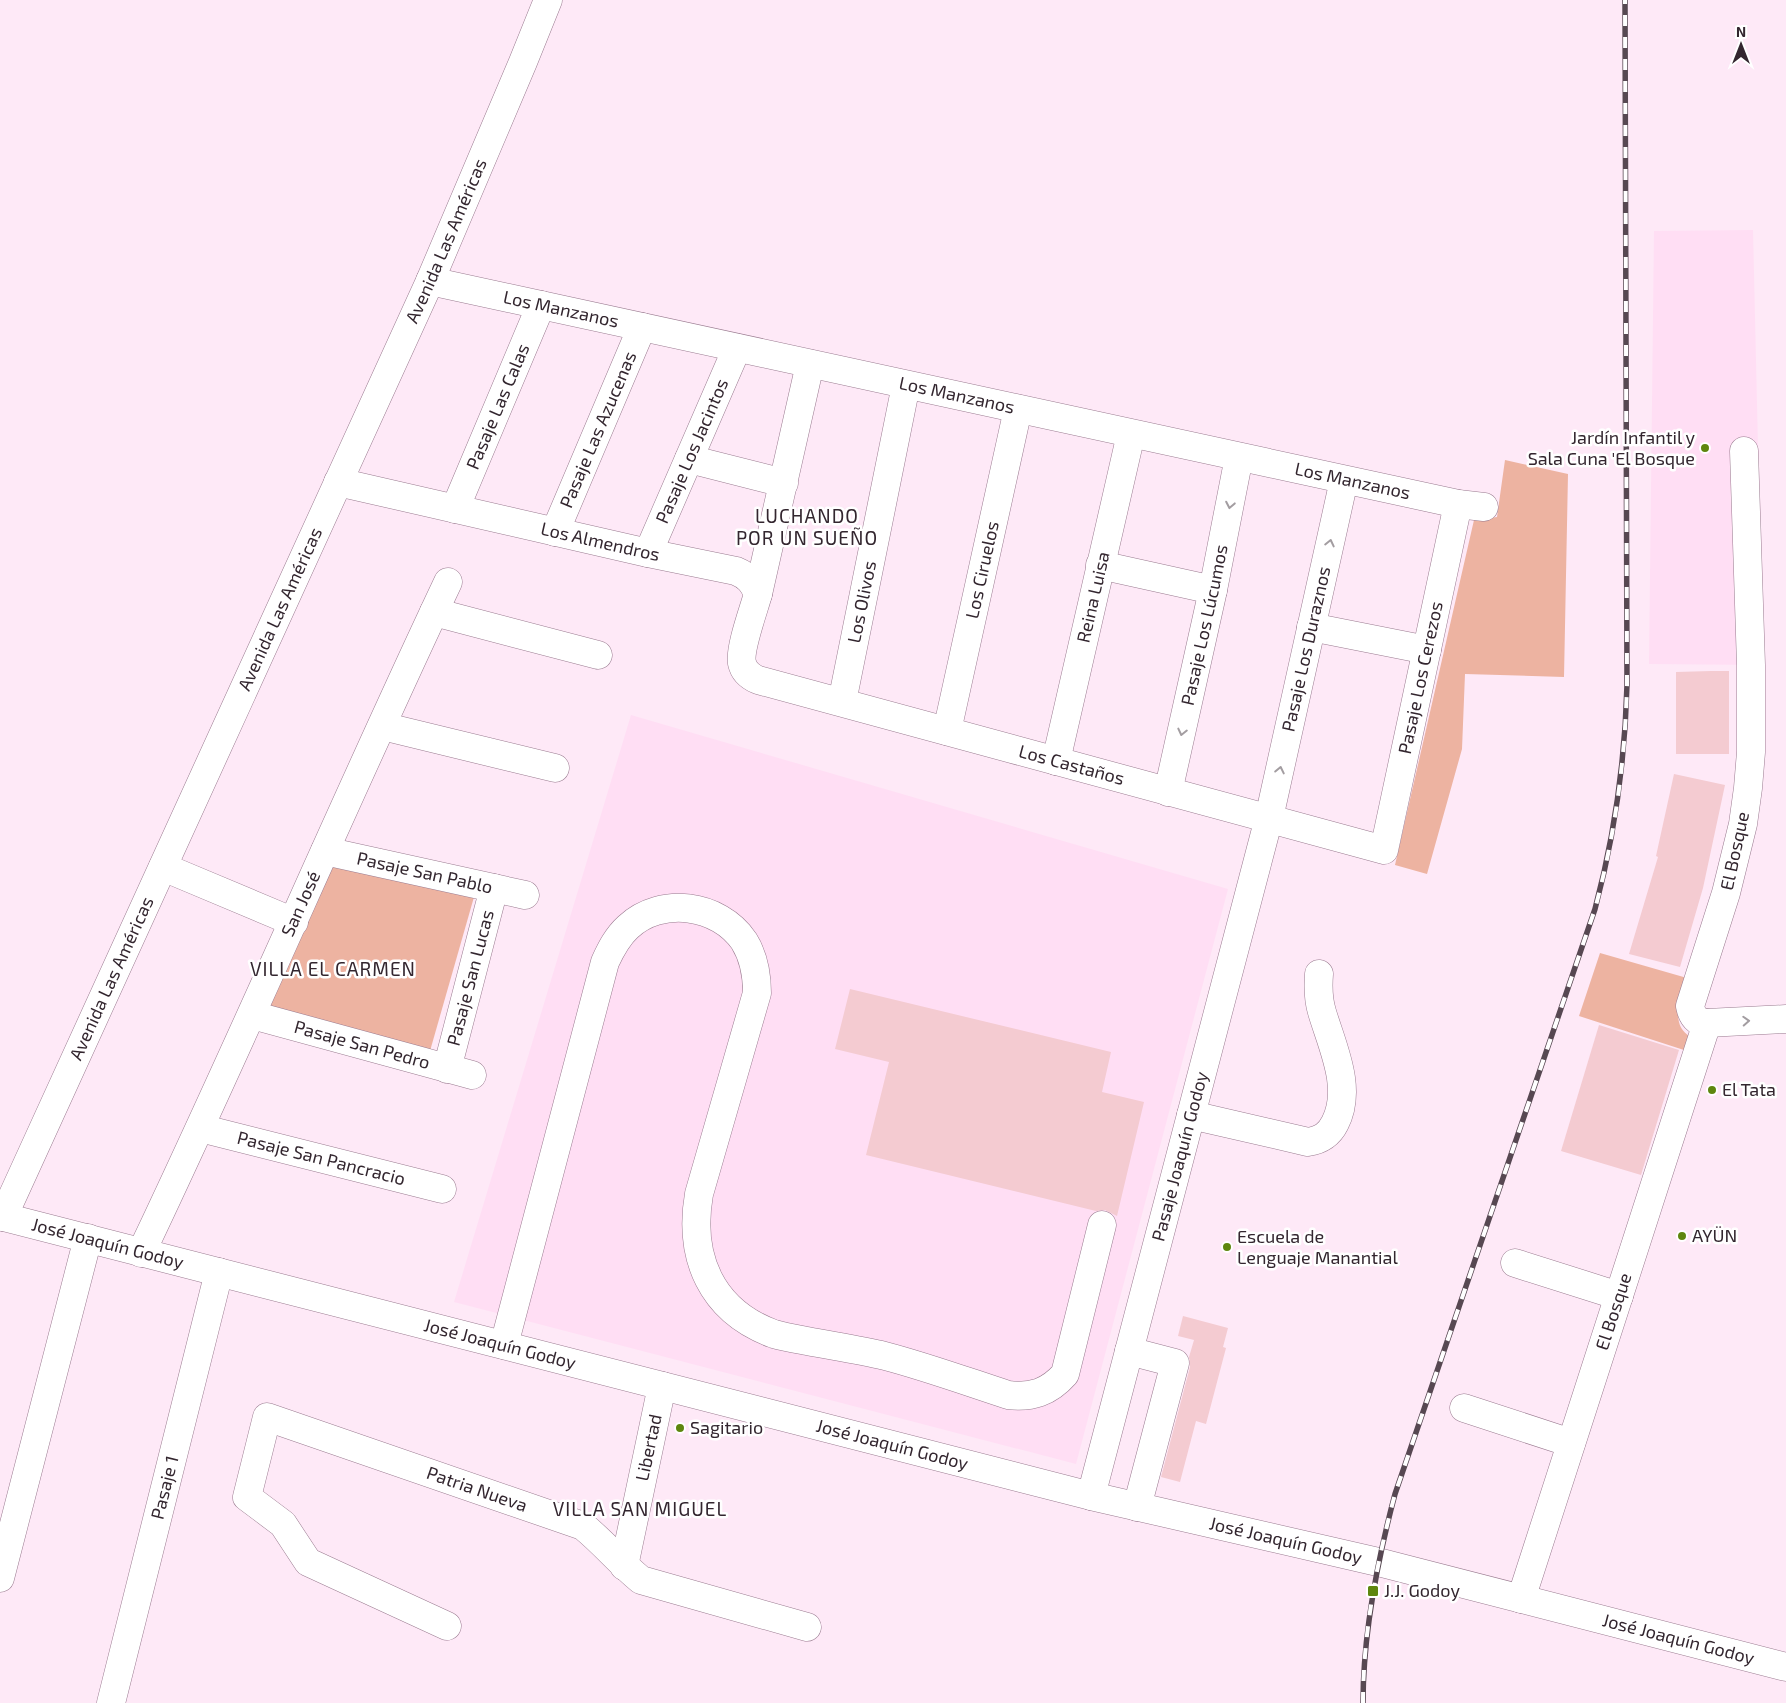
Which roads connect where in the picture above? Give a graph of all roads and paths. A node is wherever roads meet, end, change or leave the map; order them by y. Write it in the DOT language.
graph roads {
  1 [pos="548,0"];
  2 [pos="430,281"];
  3 [pos="541,305"];
  4 [pos="642,327"];
  5 [pos="737,348"];
  6 [pos="810,364"];
  7 [pos="906,385"];
  8 [pos="1018,409"];
  9 [pos="1130,434"];
  10 [pos="1744,451"];
  11 [pos="1239,457"];
  12 [pos="689,459"];
  13 [pos="1344,480"];
  14 [pos="338,482"];
  15 [pos="784,483"];
  16 [pos="1471,506"];
  17 [pos="455,509"];
  18 [pos="555,532"];
  19 [pos="648,553"];
  20 [pos="1100,565"];
  21 [pos="448,582"];
  22 [pos="1213,590"];
  23 [pos="758,594"];
  24 [pos="434,612"];
  25 [pos="1312,627"];
  26 [pos="1427,650"];
  27 [pos="598,655"];
  28 [pos="842,702"];
  29 [pos="382,726"];
  30 [pos="947,731"];
  31 [pos="1056,761"];
  32 [pos="555,768"];
  33 [pos="1168,792"];
  34 [pos="1269,818"];
  35 [pos="1384,850"];
  36 [pos="325,851"];
  37 [pos="163,867"];
  38 [pos="494,888"];
  39 [pos="525,895"];
  40 [pos="294,922"];
  41 [pos="1319,974"];
  42 [pos="252,1015"];
  43 [pos="1786,1019"];
  44 [pos="1707,1024"];
  45 [pos="459,1072"];
  46 [pos="1191,1115"];
  47 [pos="200,1128"];
  48 [pos="442,1189"];
  49 [pos="1,1216"];
  50 [pos="1102,1225"];
  51 [pos="88,1238"];
  52 [pos="141,1252"];
  53 [pos="1515,1263"];
  54 [pos="219,1272"];
  55 [pos="1619,1296"];
  56 [pos="504,1345"];
  57 [pos="1129,1351"];
  58 [pos="662,1386"];
  59 [pos="1464,1408"];
  60 [pos="1571,1443"];
  61 [pos="1091,1496"];
  62 [pos="1137,1507"];
  63 [pos="624,1566"];
  64 [pos="0,1578"];
  65 [pos="1521,1599"];
  66 [pos="447,1626"];
  67 [pos="807,1627"];
  68 [pos="1786,1667"];
  69 [pos="111,1703"];
  1 -- 2 [label="street, Avenida Las Américas"];
  2 -- 3 [label="street, Los Manzanos"];
  2 -- 14 [label="street, Avenida Las Américas"];
  3 -- 4 [label="street, Los Manzanos"];
  3 -- 17 [label="street, Pasaje Las Calas"];
  4 -- 5 [label="street, Los Manzanos"];
  4 -- 18 [label="street, Pasaje Las Azucenas"];
  5 -- 6 [label="street, Los Manzanos"];
  5 -- 12 [label="street, Pasaje Los Jacintos"];
  6 -- 7 [label="street, Los Manzanos"];
  6 -- 15 [label="street"];
  7 -- 8 [label="street, Los Manzanos"];
  7 -- 28 [label="street, Los Olivos"];
  8 -- 9 [label="street, Los Manzanos"];
  8 -- 30 [label="street, Los Ciruelos"];
  9 -- 11 [label="street, Los Manzanos"];
  9 -- 20 [label="street, Reina Luisa"];
  10 -- 44 [label="street, El Bosque"];
  11 -- 13 [label="street, Los Manzanos"];
  11 -- 22 [label="street, Pasaje Los Lúcumos, one-way"];
  12 -- 15 [label="street"];
  12 -- 19 [label="street, Pasaje Los Jacintos"];
  13 -- 16 [label="street, Los Manzanos"];
  25 -- 13 [label="street, Pasaje Los Duraznos, one-way"];
  14 -- 17 [label="street, Los Almendros"];
  14 -- 37 [label="street, Avenida Las Américas"];
  15 -- 23 [label="street"];
  16 -- 26 [label="street, Pasaje Los Cerezos"];
  17 -- 18 [label="street, Los Almendros"];
  18 -- 19 [label="street, Los Almendros"];
  19 -- 23 [label="street, Los Almendros"];
  20 -- 22 [label="street"];
  20 -- 31 [label="street, Reina Luisa"];
  21 -- 24 [label="street, San José"];
  22 -- 33 [label="street, Pasaje Los Lúcumos, one-way"];
  23 -- 28 [label="street, Los Castaños"];
  24 -- 27 [label="street"];
  24 -- 29 [label="street, San José"];
  25 -- 26 [label="street"];
  34 -- 25 [label="street, Pasaje Los Duraznos, one-way"];
  26 -- 35 [label="street, Pasaje Los Cerezos"];
  28 -- 30 [label="street, Los Castaños"];
  29 -- 32 [label="street"];
  29 -- 36 [label="street, San José"];
  30 -- 31 [label="street, Los Castaños"];
  31 -- 33 [label="street, Los Castaños"];
  33 -- 34 [label="street, Los Castaños"];
  34 -- 35 [label="street, Los Castaños"];
  34 -- 46 [label="street, Pasaje Joaquín Godoy"];
  36 -- 38 [label="street, Pasaje San Pablo"];
  36 -- 40 [label="street, San José"];
  37 -- 40 [label="street"];
  37 -- 49 [label="street, Avenida Las Américas"];
  38 -- 39 [label="street, Pasaje San Pablo"];
  38 -- 45 [label="street, Pasaje San Lucas"];
  40 -- 42 [label="street, San José"];
  41 -- 46 [label="street"];
  42 -- 45 [label="street, Pasaje San Pedro"];
  42 -- 47 [label="street, San José"];
  44 -- 43 [label="street, one-way"];
  44 -- 55 [label="street, El Bosque"];
  46 -- 57 [label="street, Pasaje Joaquín Godoy"];
  47 -- 48 [label="street, Pasaje San Pancracio"];
  47 -- 52 [label="street, San José"];
  49 -- 51 [label="street, José Joaquín Godoy"];
  50 -- 56 [label="street"];
  51 -- 52 [label="street, José Joaquín Godoy"];
  51 -- 64 [label="street"];
  52 -- 54 [label="street, José Joaquín Godoy"];
  53 -- 55 [label="street"];
  54 -- 56 [label="street, José Joaquín Godoy"];
  54 -- 69 [label="street, Pasaje 1"];
  55 -- 60 [label="street, El Bosque"];
  56 -- 58 [label="street, José Joaquín Godoy"];
  57 -- 61 [label="street, Pasaje Joaquín Godoy"];
  57 -- 62 [label="street"];
  58 -- 61 [label="street, José Joaquín Godoy"];
  58 -- 63 [label="street, Libertad"];
  59 -- 60 [label="street"];
  60 -- 65 [label="street, El Bosque"];
  61 -- 62 [label="street, José Joaquín Godoy"];
  62 -- 65 [label="street, José Joaquín Godoy"];
  63 -- 66 [label="street, Patria Nueva"];
  63 -- 67 [label="street, Patria Nueva"];
  65 -- 68 [label="street, José Joaquín Godoy"];
}
